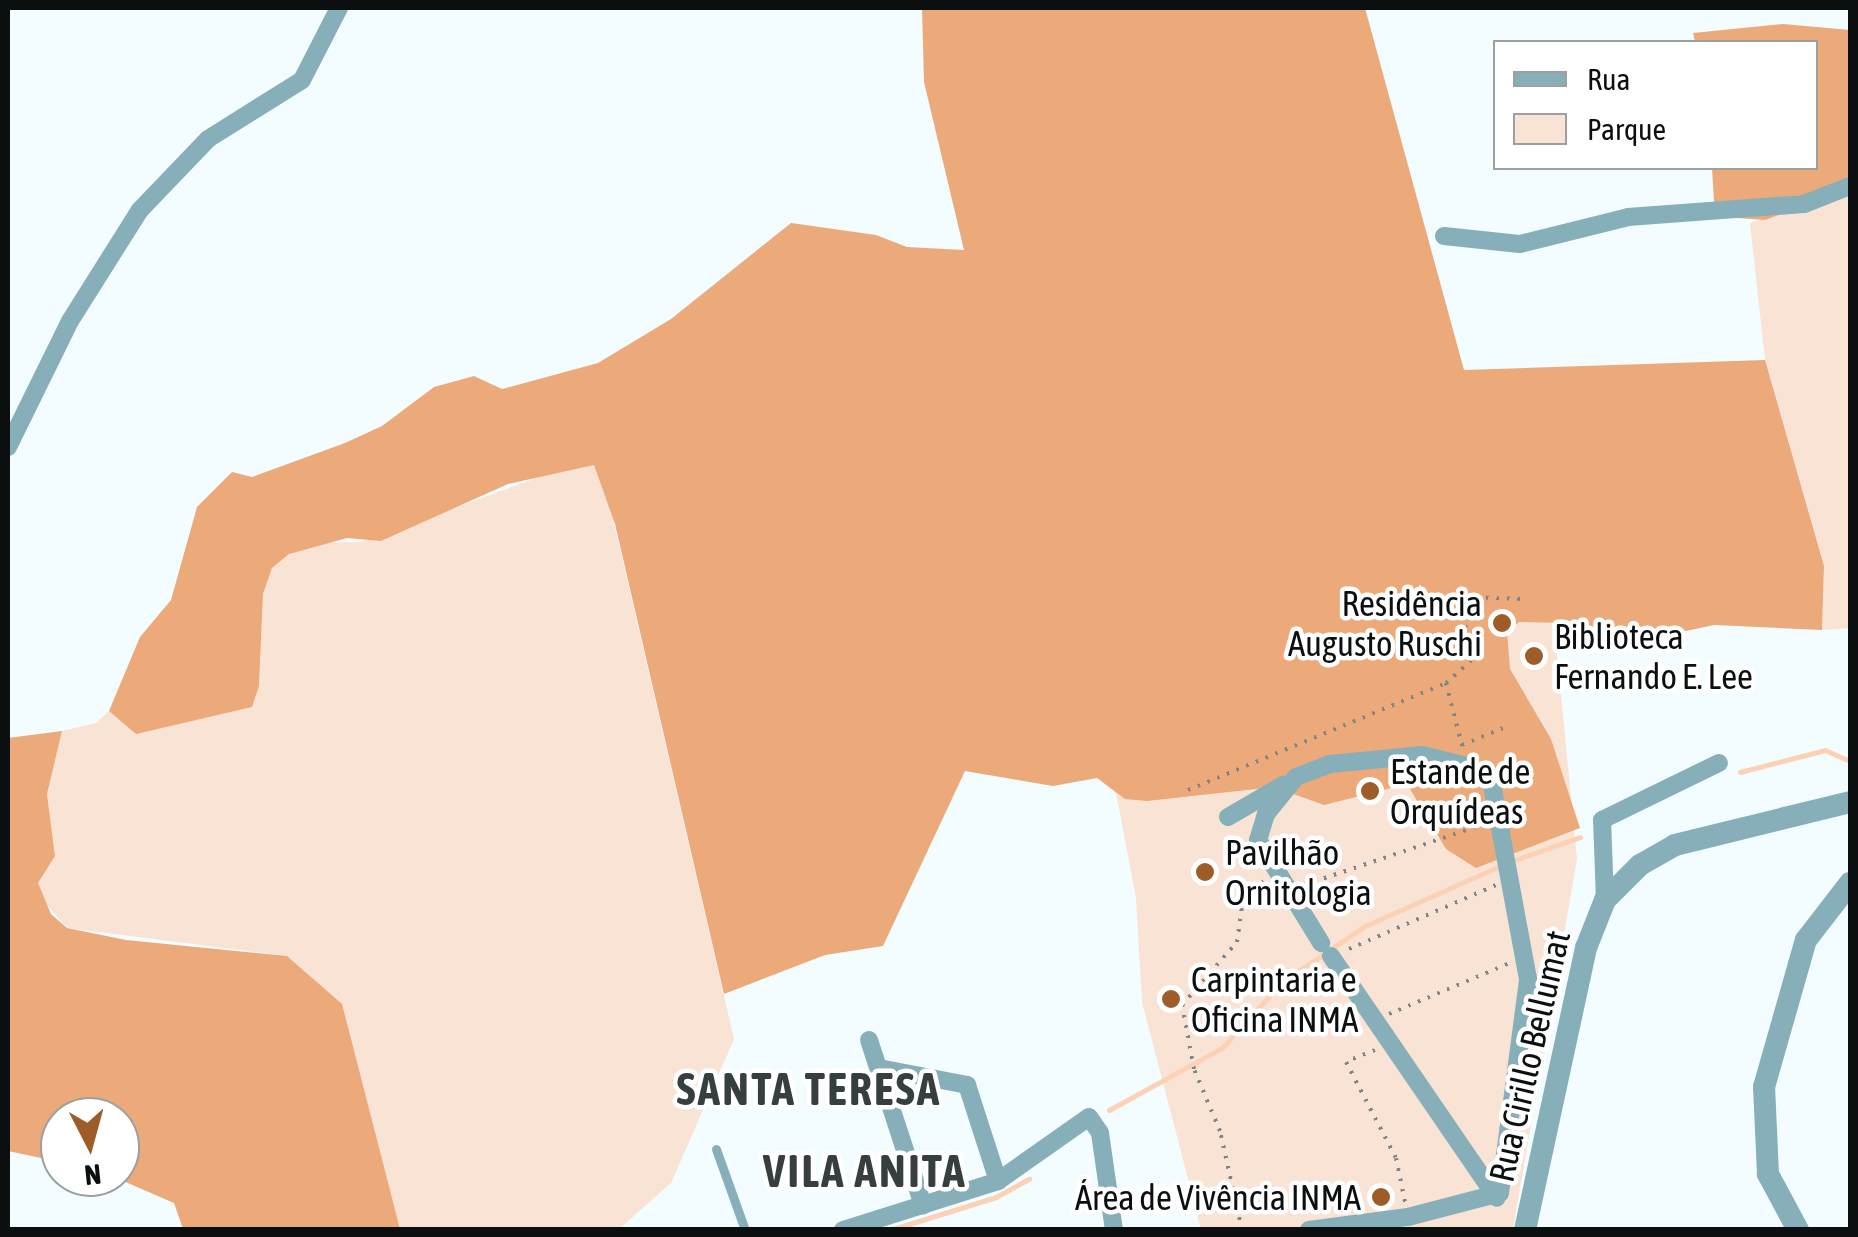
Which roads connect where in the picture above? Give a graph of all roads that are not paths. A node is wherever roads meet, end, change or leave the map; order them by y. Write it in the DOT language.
graph roads {
  1 [pos="339,8"];
  2 [pos="1850,186"];
  3 [pos="1444,236"];
  4 [pos="8,447"];
  5 [pos="1719,763"];
  6 [pos="1296,777"];
  7 [pos="1850,802"];
  8 [pos="1228,817"];
  9 [pos="1850,883"];
  10 [pos="1605,900"];
  11 [pos="869,1040"];
  12 [pos="879,1068"];
  13 [pos="716,1149"];
  14 [pos="998,1181"];
  15 [pos="1497,1198"];
  16 [pos="922,1205"];
  17 [pos="1352,1228"];
  18 [pos="745,1230"];
  19 [pos="843,1230"];
  20 [pos="1114,1230"];
  21 [pos="1309,1230"];
  22 [pos="1524,1230"];
  23 [pos="1798,1230"];
  1 -- 4 [label="street"];
  2 -- 3 [label="street"];
  5 -- 10 [label="street"];
  6 -- 8 [label="street"];
  6 -- 15 [label="street"];
  6 -- 15 [label="street"];
  7 -- 10 [label="street"];
  9 -- 23 [label="street"];
  10 -- 22 [label="street, Rua Cirillo Bellumat"];
  11 -- 12 [label="street"];
  12 -- 14 [label="street"];
  12 -- 16 [label="street"];
  13 -- 18 [label="lane"];
  14 -- 16 [label="street"];
  14 -- 20 [label="street"];
  15 -- 17 [label="street"];
  16 -- 19 [label="street"];
  17 -- 21 [label="street"];
}
